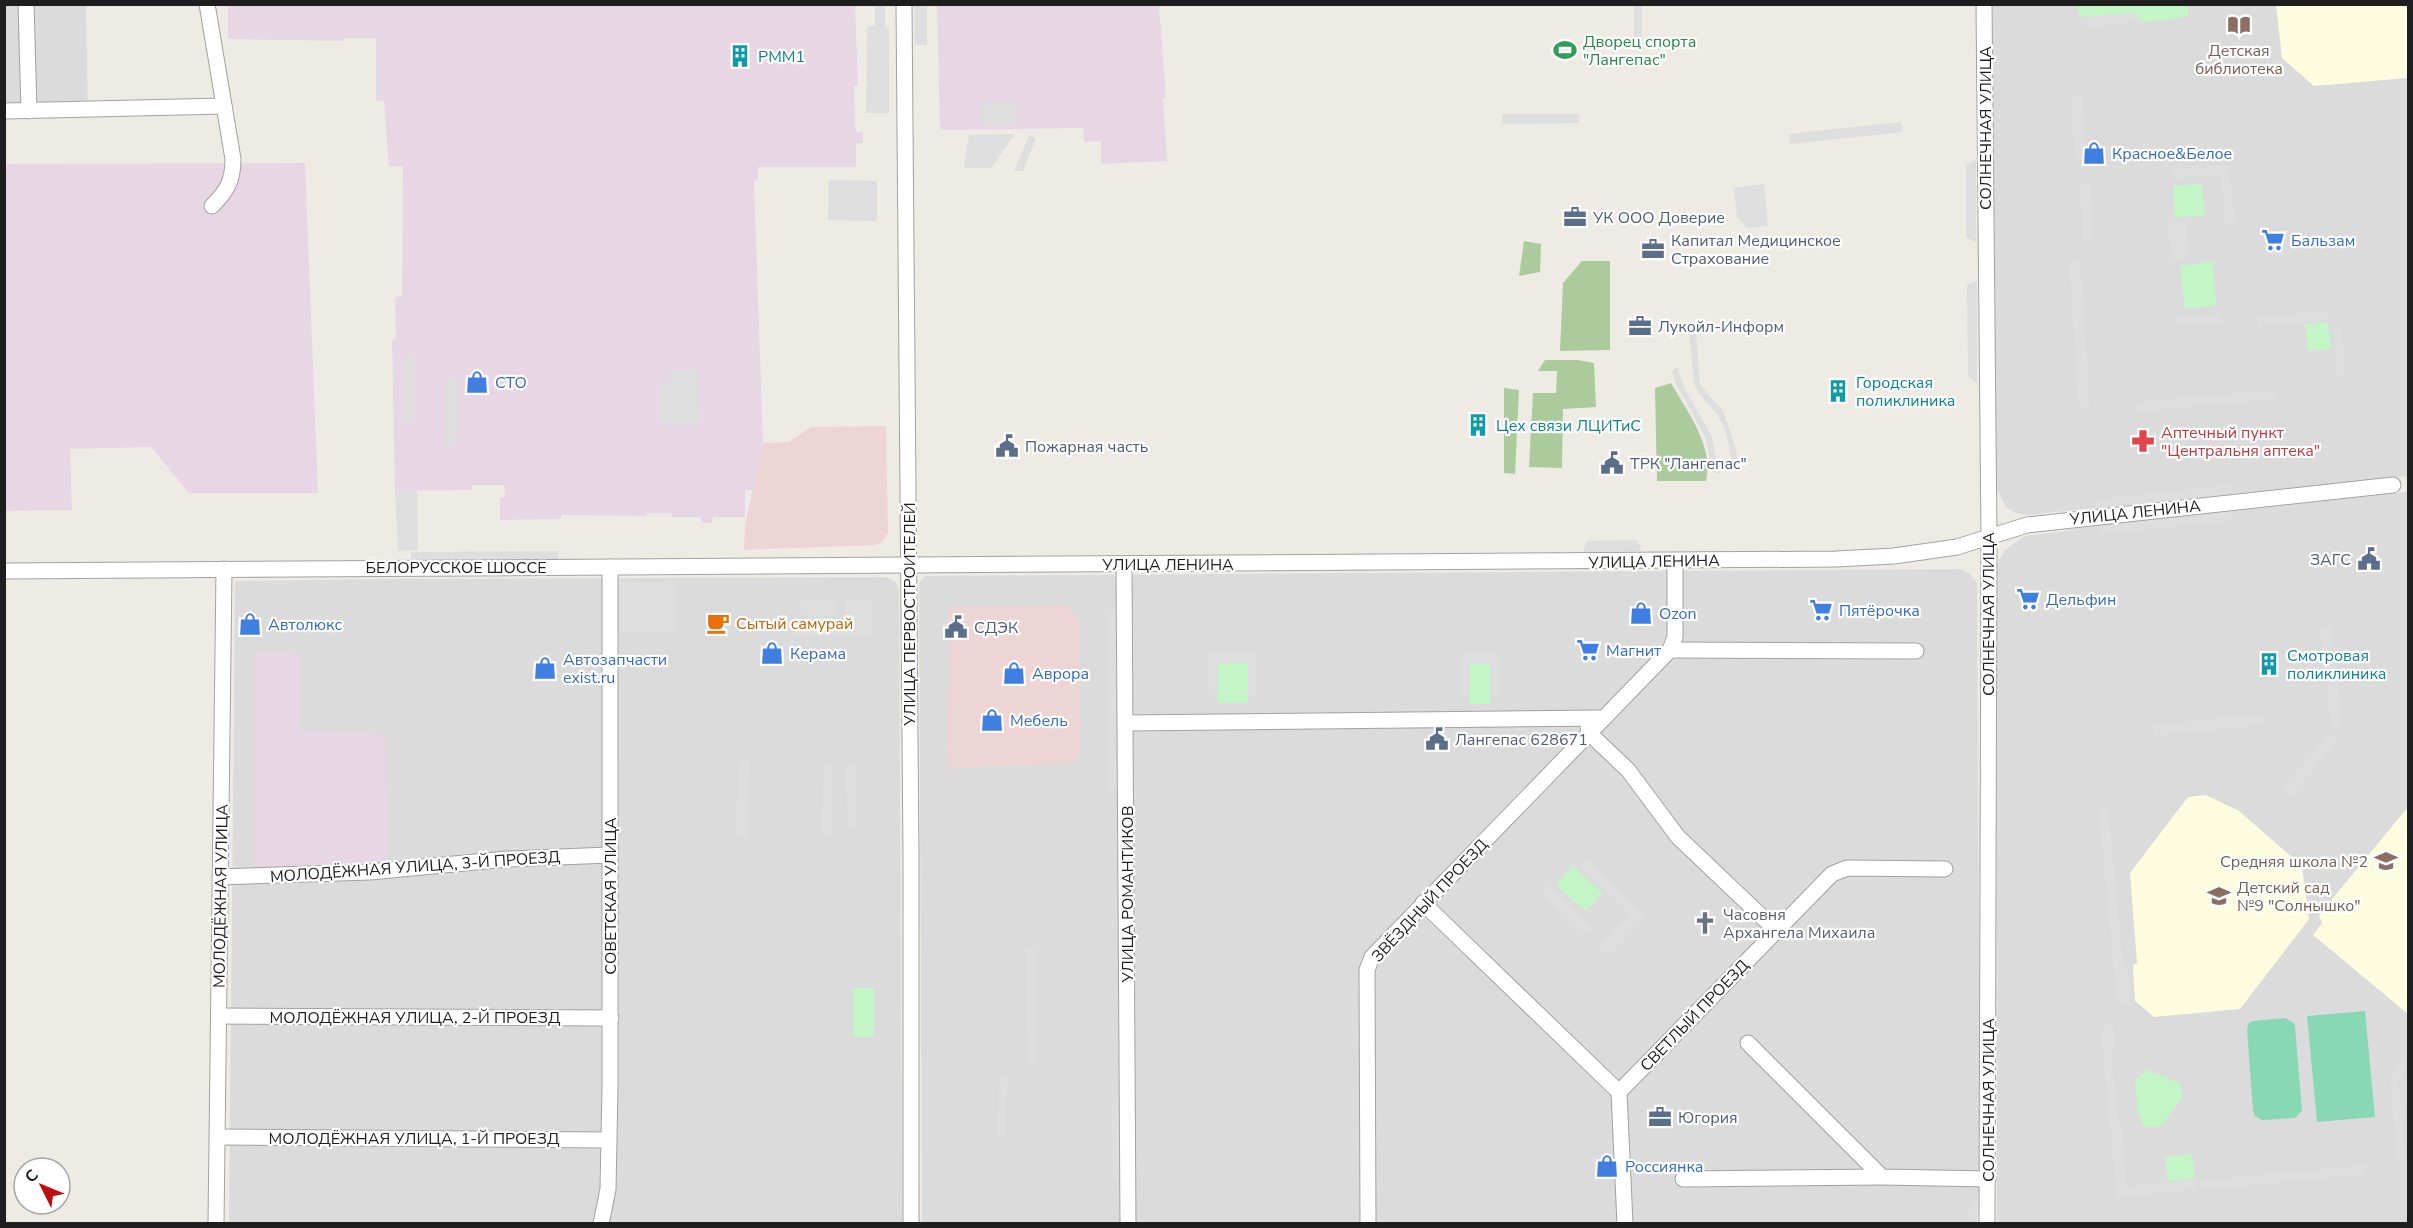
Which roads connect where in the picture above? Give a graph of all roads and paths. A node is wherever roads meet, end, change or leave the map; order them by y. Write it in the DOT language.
graph roads {
  1 [pos="26,4"];
  2 [pos="207,4"];
  3 [pos="904,4"];
  4 [pos="1984,4"];
  5 [pos="224,106"];
  6 [pos="4,111"];
  7 [pos="28,111"];
  8 [pos="212,206"];
  9 [pos="2392,485"];
  10 [pos="1989,537"];
  11 [pos="1675,561"];
  12 [pos="1124,564"];
  13 [pos="908,566"];
  14 [pos="610,567"];
  15 [pos="224,569"];
  16 [pos="4,571"];
  17 [pos="1670,650"];
  18 [pos="1916,651"];
  19 [pos="1125,723"];
  20 [pos="1588,726"];
  21 [pos="610,855"];
  22 [pos="1945,869"];
  23 [pos="220,877"];
  24 [pos="1423,903"];
  25 [pos="1777,931"];
  26 [pos="219,1016"];
  27 [pos="610,1018"];
  28 [pos="1748,1043"];
  29 [pos="1619,1092"];
  30 [pos="218,1137"];
  31 [pos="609,1140"];
  32 [pos="1882,1177"];
  33 [pos="1683,1179"];
  34 [pos="1988,1179"];
  35 [pos="216,1224"];
  36 [pos="601,1224"];
  37 [pos="911,1224"];
  38 [pos="1128,1224"];
  39 [pos="1368,1224"];
  40 [pos="1625,1224"];
  41 [pos="1987,1224"];
  1 -- 7 [label="street"];
  2 -- 5 [label="street"];
  3 -- 13 [label="street, УЛИЦА ПЕРВОСТРОИТЕЛЕЙ"];
  4 -- 10 [label="street, СОЛНЕЧНАЯ УЛИЦА"];
  5 -- 7 [label="street"];
  5 -- 8 [label="street"];
  6 -- 7 [label="street"];
  9 -- 10 [label="street, УЛИЦА ЛЕНИНА"];
  10 -- 11 [label="street, УЛИЦА ЛЕНИНА"];
  10 -- 34 [label="street, СОЛНЕЧНАЯ УЛИЦА"];
  11 -- 12 [label="street, УЛИЦА ЛЕНИНА"];
  11 -- 17 [label="street"];
  12 -- 13 [label="street, УЛИЦА ЛЕНИНА"];
  12 -- 19 [label="street, УЛИЦА РОМАНТИКОВ"];
  13 -- 14 [label="street, БЕЛОРУССКОЕ ШОССЕ"];
  13 -- 37 [label="street, УЛИЦА ПЕРВОСТРОИТЕЛЕЙ"];
  14 -- 15 [label="street, БЕЛОРУССКОЕ ШОССЕ"];
  14 -- 21 [label="street, СОВЕТСКАЯ УЛИЦА"];
  15 -- 16 [label="street, БЕЛОРУССКОЕ ШОССЕ"];
  15 -- 23 [label="street, МОЛОДЁЖНАЯ УЛИЦА"];
  17 -- 18 [label="street"];
  17 -- 20 [label="street, ЗВЁЗДНЫЙ ПРОЕЗД"];
  19 -- 20 [label="street"];
  19 -- 38 [label="street, УЛИЦА РОМАНТИКОВ"];
  20 -- 24 [label="street, ЗВЁЗДНЫЙ ПРОЕЗД"];
  20 -- 25 [label="street"];
  21 -- 23 [label="street, МОЛОДЁЖНАЯ УЛИЦА, 3-Й ПРОЕЗД"];
  21 -- 27 [label="street, СОВЕТСКАЯ УЛИЦА"];
  22 -- 25 [label="street, СВЕТЛЫЙ ПРОЕЗД"];
  23 -- 26 [label="street, МОЛОДЁЖНАЯ УЛИЦА"];
  24 -- 29 [label="street"];
  24 -- 39 [label="street, ЗВЁЗДНЫЙ ПРОЕЗД"];
  25 -- 29 [label="street, СВЕТЛЫЙ ПРОЕЗД"];
  26 -- 27 [label="street, МОЛОДЁЖНАЯ УЛИЦА, 2-Й ПРОЕЗД"];
  26 -- 30 [label="street, МОЛОДЁЖНАЯ УЛИЦА"];
  27 -- 31 [label="street, СОВЕТСКАЯ УЛИЦА"];
  28 -- 32 [label="street"];
  29 -- 40 [label="street"];
  30 -- 31 [label="street, МОЛОДЁЖНАЯ УЛИЦА, 1-Й ПРОЕЗД"];
  30 -- 35 [label="street, МОЛОДЁЖНАЯ УЛИЦА"];
  31 -- 36 [label="street, СОВЕТСКАЯ УЛИЦА"];
  32 -- 33 [label="street"];
  32 -- 34 [label="street"];
  34 -- 41 [label="street, СОЛНЕЧНАЯ УЛИЦА"];
}
